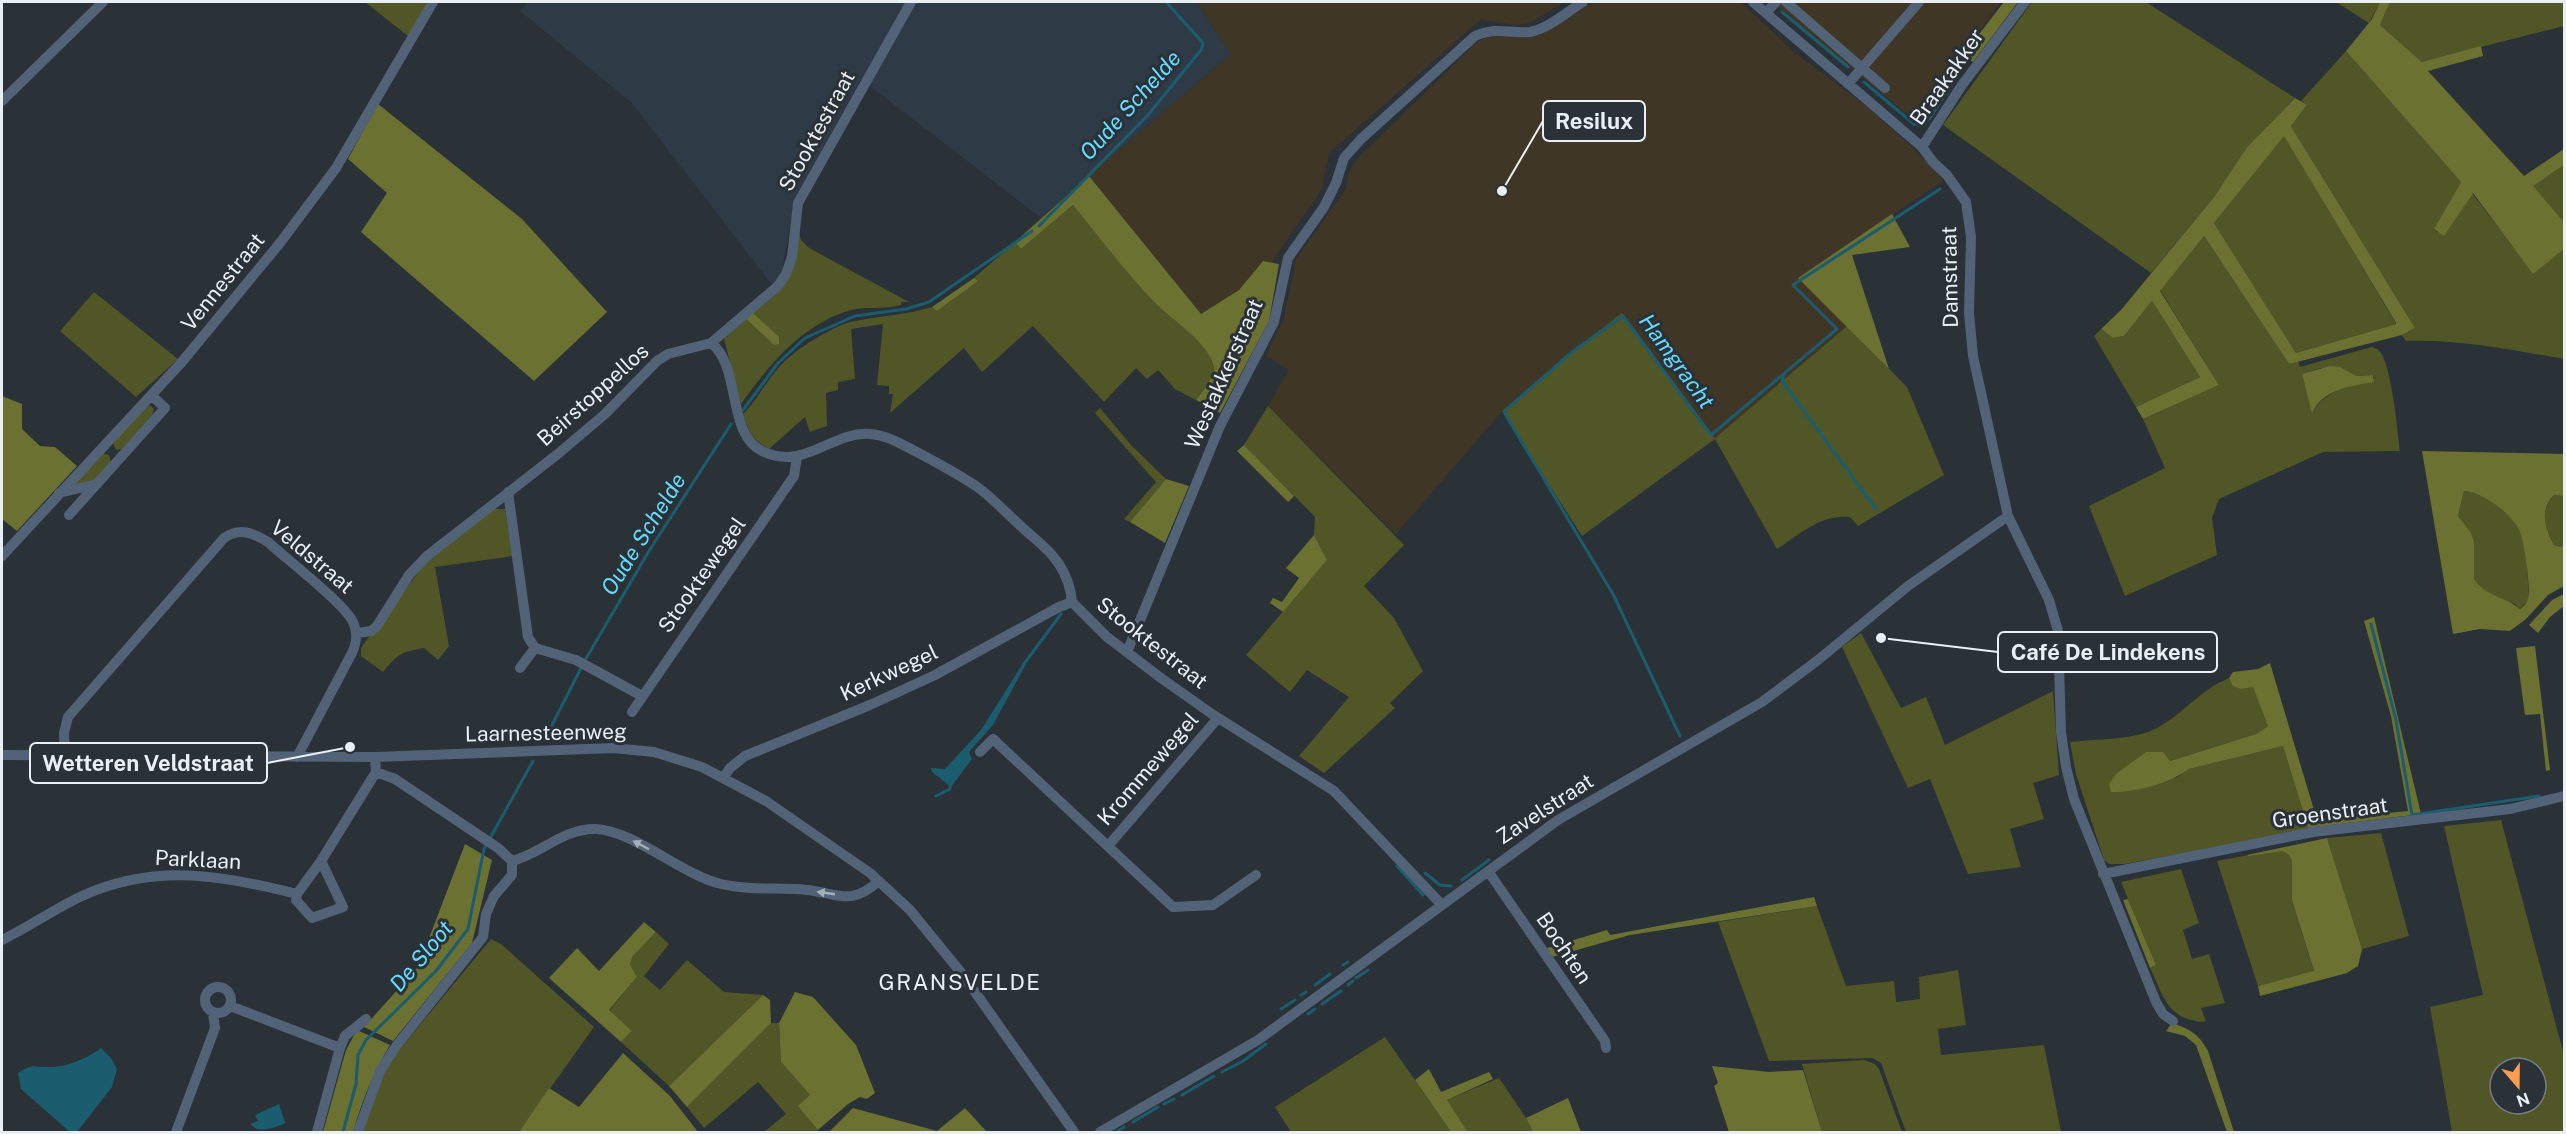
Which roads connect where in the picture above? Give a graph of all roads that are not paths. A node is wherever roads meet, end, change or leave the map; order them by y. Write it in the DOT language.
graph roads {
  1 [pos="103,2"];
  2 [pos="433,2"];
  3 [pos="911,2"];
  4 [pos="1583,2"];
  5 [pos="1752,2"];
  6 [pos="1776,2"];
  7 [pos="1786,2"];
  8 [pos="1918,2"];
  9 [pos="2025,2"];
  10 [pos="1766,13"];
  11 [pos="1863,67"];
  12 [pos="1848,84"];
  13 [pos="1886,87"];
  14 [pos="2,101"];
  15 [pos="1922,147"];
  16 [pos="711,343"];
  17 [pos="152,396"];
  18 [pos="104,445"];
  19 [pos="797,457"];
  20 [pos="119,459"];
  21 [pos="97,483"];
  22 [pos="508,492"];
  23 [pos="58,494"];
  24 [pos="69,515"];
  25 [pos="2008,516"];
  26 [pos="2,556"];
  27 [pos="1072,602"];
  28 [pos="357,633"];
  29 [pos="535,648"];
  30 [pos="1127,652"];
  31 [pos="520,669"];
  32 [pos="642,696"];
  33 [pos="632,712"];
  34 [pos="1218,718"];
  35 [pos="980,752"];
  36 [pos="2,755"];
  37 [pos="65,756"];
  38 [pos="297,757"];
  39 [pos="375,757"];
  40 [pos="376,772"];
  41 [pos="724,777"];
  42 [pos="2565,796"];
  43 [pos="1108,846"];
  44 [pos="321,861"];
  45 [pos="512,861"];
  46 [pos="1488,871"];
  47 [pos="2103,874"];
  48 [pos="1256,875"];
  49 [pos="879,881"];
  50 [pos="297,894"];
  51 [pos="1442,905"];
  52 [pos="2,940"];
  53 [pos="230,1006"];
  54 [pos="213,1013"];
  55 [pos="366,1019"];
  56 [pos="2174,1021"];
  57 [pos="340,1048"];
  58 [pos="1606,1048"];
  59 [pos="176,1132"];
  60 [pos="317,1132"];
  61 [pos="358,1132"];
  62 [pos="1074,1132"];
  63 [pos="1100,1132"];
  1 -- 14 [label="street"];
  2 -- 17 [label="street, Vennestraat"];
  3 -- 16 [label="street, Stooktestraat"];
  4 -- 30 [label="street, Westakkerstraat"];
  5 -- 10 [label="street, Damstraat"];
  6 -- 10 [label="street"];
  7 -- 11 [label="street"];
  8 -- 11 [label="street"];
  9 -- 15 [label="street, Braakakker"];
  10 -- 12 [label="street, Damstraat"];
  11 -- 12 [label="street"];
  11 -- 13 [label="street"];
  12 -- 15 [label="street, Damstraat"];
  15 -- 25 [label="street, Damstraat"];
  16 -- 19 [label="street, Stooktestraat"];
  16 -- 22 [label="street, Beirstoppellos"];
  17 -- 18 [label="street, Vennestraat"];
  17 -- 20 [label="street"];
  18 -- 20 [label="street"];
  18 -- 23 [label="street, Vennestraat"];
  19 -- 27 [label="street, Stooktestraat"];
  19 -- 32 [label="street, Stooktewegel"];
  20 -- 21 [label="street"];
  21 -- 23 [label="street"];
  21 -- 24 [label="street"];
  22 -- 28 [label="street, Beirstoppellos"];
  22 -- 29 [label="street"];
  23 -- 26 [label="street, Vennestraat"];
  25 -- 46 [label="street, Zavelstraat"];
  25 -- 47 [label="street, Damstraat"];
  27 -- 30 [label="street, Stooktestraat"];
  27 -- 41 [label="street, Kerkwegel"];
  28 -- 37 [label="street, Veldstraat"];
  28 -- 38 [label="street"];
  29 -- 31 [label="street"];
  29 -- 32 [label="street"];
  30 -- 34 [label="street, Stooktestraat"];
  32 -- 33 [label="street, Stooktewegel"];
  34 -- 43 [label="street, Krommewegel"];
  34 -- 51 [label="street, Stooktestraat"];
  35 -- 43 [label="street, Krommewegel"];
  36 -- 37 [label="street, Laarnesteenweg"];
  37 -- 38 [label="street, Laarnesteenweg"];
  38 -- 39 [label="street, Laarnesteenweg"];
  39 -- 40 [label="street"];
  39 -- 41 [label="street, Laarnesteenweg"];
  40 -- 44 [label="street"];
  40 -- 45 [label="street"];
  41 -- 49 [label="street, Laarnesteenweg"];
  42 -- 47 [label="street, Groenstraat"];
  43 -- 48 [label="street, Krommewegel"];
  44 -- 50 [label="street"];
  44 -- 50 [label="street"];
  49 -- 45 [label="street, one-way"];
  45 -- 61 [label="street"];
  46 -- 51 [label="street, Zavelstraat"];
  46 -- 58 [label="street, Bochten"];
  47 -- 56 [label="street, Damstraat"];
  49 -- 62 [label="street, Laarnesteenweg"];
  50 -- 52 [label="street, Parklaan"];
  51 -- 63 [label="street, Zavelstraat"];
  53 -- 54 [label="street"];
  53 -- 54 [label="street"];
  53 -- 57 [label="street"];
  54 -- 59 [label="street"];
  55 -- 57 [label="street"];
  57 -- 60 [label="street"];
}
